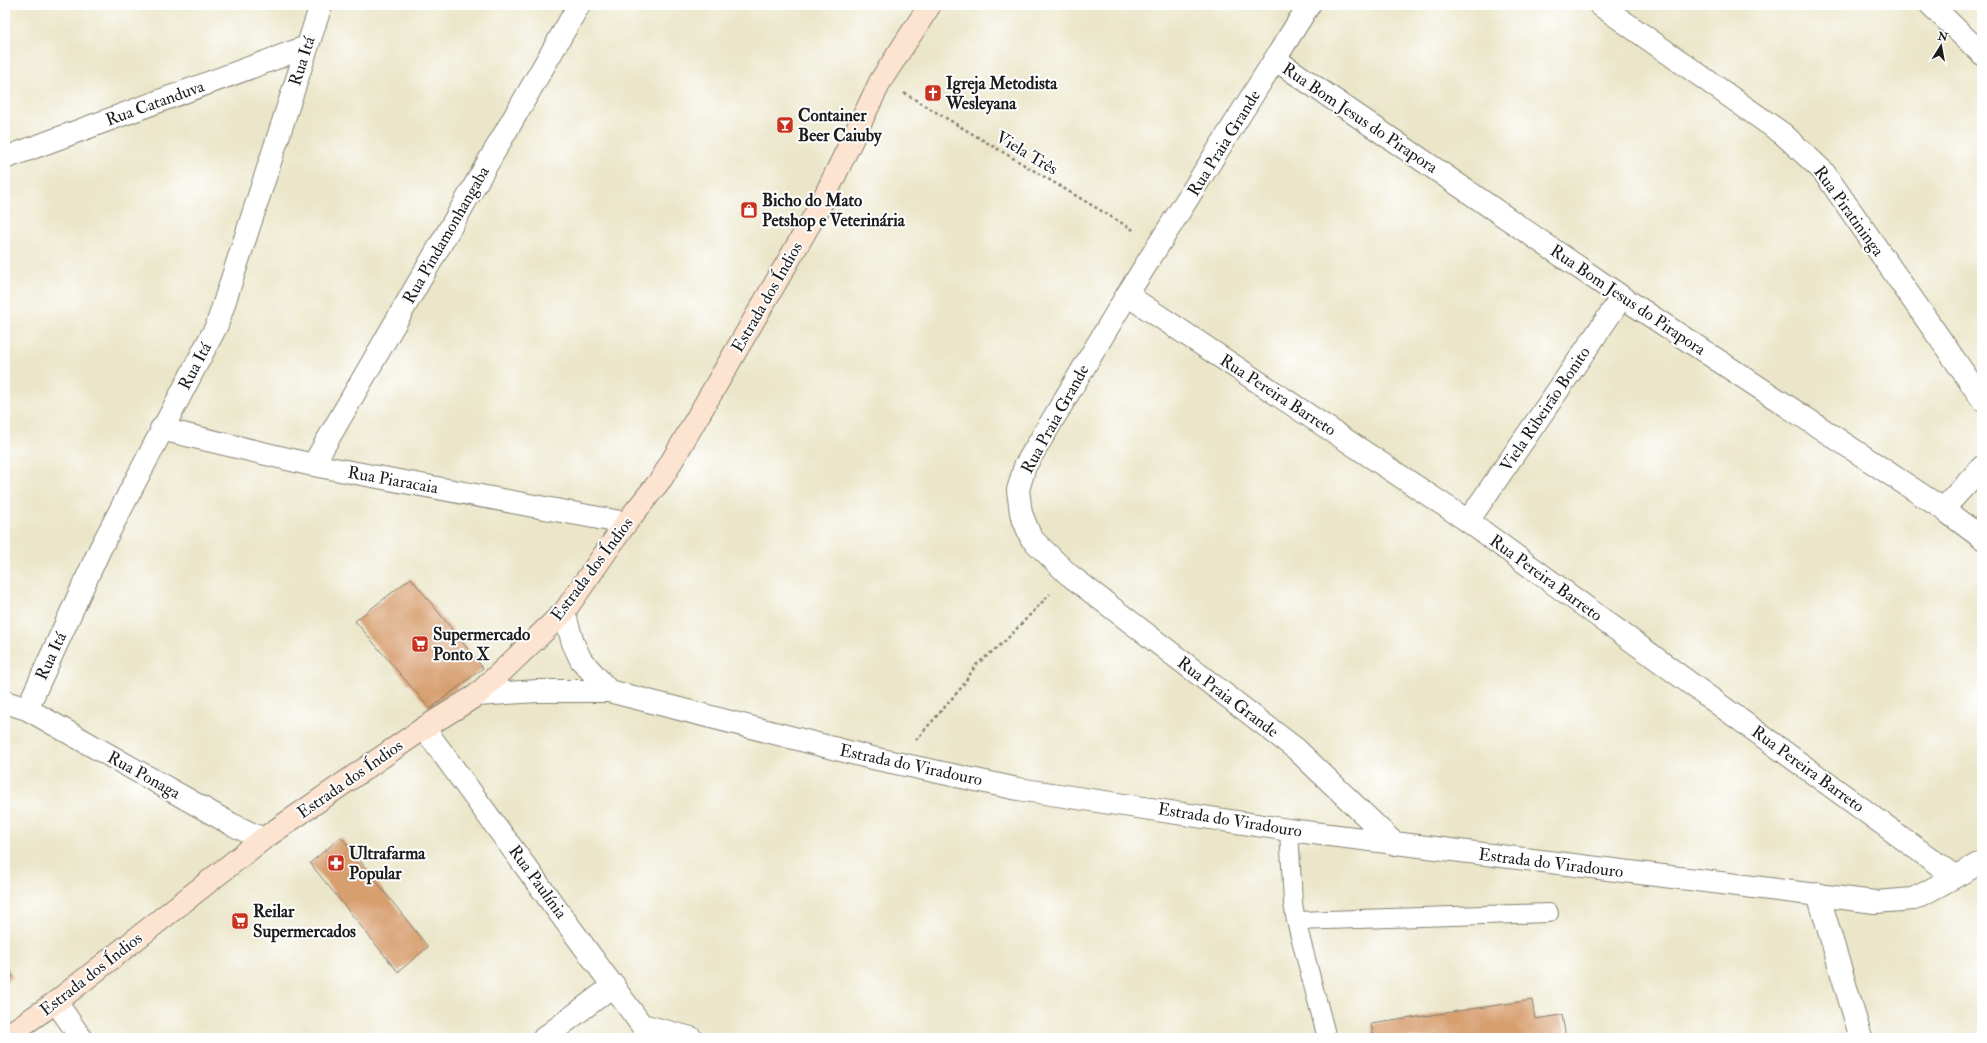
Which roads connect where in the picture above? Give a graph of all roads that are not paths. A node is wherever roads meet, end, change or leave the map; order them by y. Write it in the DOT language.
graph roads {
  1 [pos="321,5"];
  2 [pos="579,5"];
  3 [pos="930,5"];
  4 [pos="1309,5"];
  5 [pos="1600,5"];
  6 [pos="1931,5"];
  7 [pos="306,48"];
  8 [pos="1982,54"];
  9 [pos="1276,60"];
  10 [pos="5,158"];
  11 [pos="1127,295"];
  12 [pos="1622,297"];
  13 [pos="1982,398"];
  14 [pos="161,429"];
  15 [pos="313,465"];
  16 [pos="1982,467"];
  17 [pos="1943,509"];
  18 [pos="1468,521"];
  19 [pos="626,523"];
  20 [pos="1982,538"];
  21 [pos="564,612"];
  22 [pos="609,691"];
  23 [pos="477,695"];
  24 [pos="5,702"];
  25 [pos="27,709"];
  26 [pos="424,728"];
  27 [pos="1289,830"];
  28 [pos="263,839"];
  29 [pos="1395,844"];
  30 [pos="1982,862"];
  31 [pos="1954,876"];
  32 [pos="1818,894"];
  33 [pos="1549,913"];
  34 [pos="1296,921"];
  35 [pos="614,985"];
  36 [pos="56,1002"];
  37 [pos="647,1031"];
  38 [pos="5,1037"];
  39 [pos="81,1038"];
  40 [pos="544,1038"];
  41 [pos="690,1038"];
  42 [pos="1327,1038"];
  43 [pos="1861,1038"];
  1 -- 7 [label="street, Rua Itá"];
  2 -- 15 [label="street, Rua Pindamonhangaba"];
  3 -- 19 [label="street, Estrada dos Índios"];
  4 -- 9 [label="street, Rua Praia Grande"];
  5 -- 13 [label="street, Rua Piratininga"];
  6 -- 8 [label="street"];
  7 -- 10 [label="street, Rua Catanduva"];
  7 -- 14 [label="street, Rua Itá"];
  9 -- 11 [label="street, Rua Praia Grande"];
  9 -- 12 [label="street, Rua Bom Jesus do Pirapora"];
  11 -- 18 [label="street, Rua Pereira Barreto"];
  11 -- 29 [label="street, Rua Praia Grande"];
  12 -- 17 [label="street, Rua Bom Jesus do Pirapora"];
  12 -- 18 [label="street, Viela Ribeirão Bonito"];
  14 -- 15 [label="street, Rua Piaracaia"];
  14 -- 25 [label="street, Rua Itá"];
  15 -- 19 [label="street, Rua Piaracaia"];
  16 -- 17 [label="street"];
  17 -- 20 [label="street, Rua Bom Jesus do Pirapora"];
  18 -- 31 [label="street, Rua Pereira Barreto"];
  19 -- 21 [label="street, Estrada dos Índios"];
  21 -- 22 [label="street"];
  21 -- 23 [label="street, Estrada dos Índios"];
  22 -- 23 [label="street, Estrada do Viradouro"];
  22 -- 27 [label="street, Estrada do Viradouro"];
  23 -- 26 [label="street, Estrada dos Índios"];
  24 -- 25 [label="street, Rua Ponaga"];
  25 -- 28 [label="street, Rua Ponaga"];
  26 -- 28 [label="street, Estrada dos Índios"];
  26 -- 35 [label="street, Rua Paulínia"];
  27 -- 29 [label="street, Estrada do Viradouro"];
  27 -- 34 [label="lane"];
  28 -- 36 [label="street, Estrada dos Índios"];
  29 -- 32 [label="street, Estrada do Viradouro"];
  30 -- 31 [label="street, Estrada do Viradouro"];
  31 -- 32 [label="street, Estrada do Viradouro"];
  32 -- 43 [label="street"];
  33 -- 34 [label="lane"];
  34 -- 42 [label="lane"];
  35 -- 37 [label="street, Rua Paulínia"];
  35 -- 40 [label="street"];
  36 -- 38 [label="street, Estrada dos Índios"];
  36 -- 39 [label="street"];
  37 -- 41 [label="street"];
}
